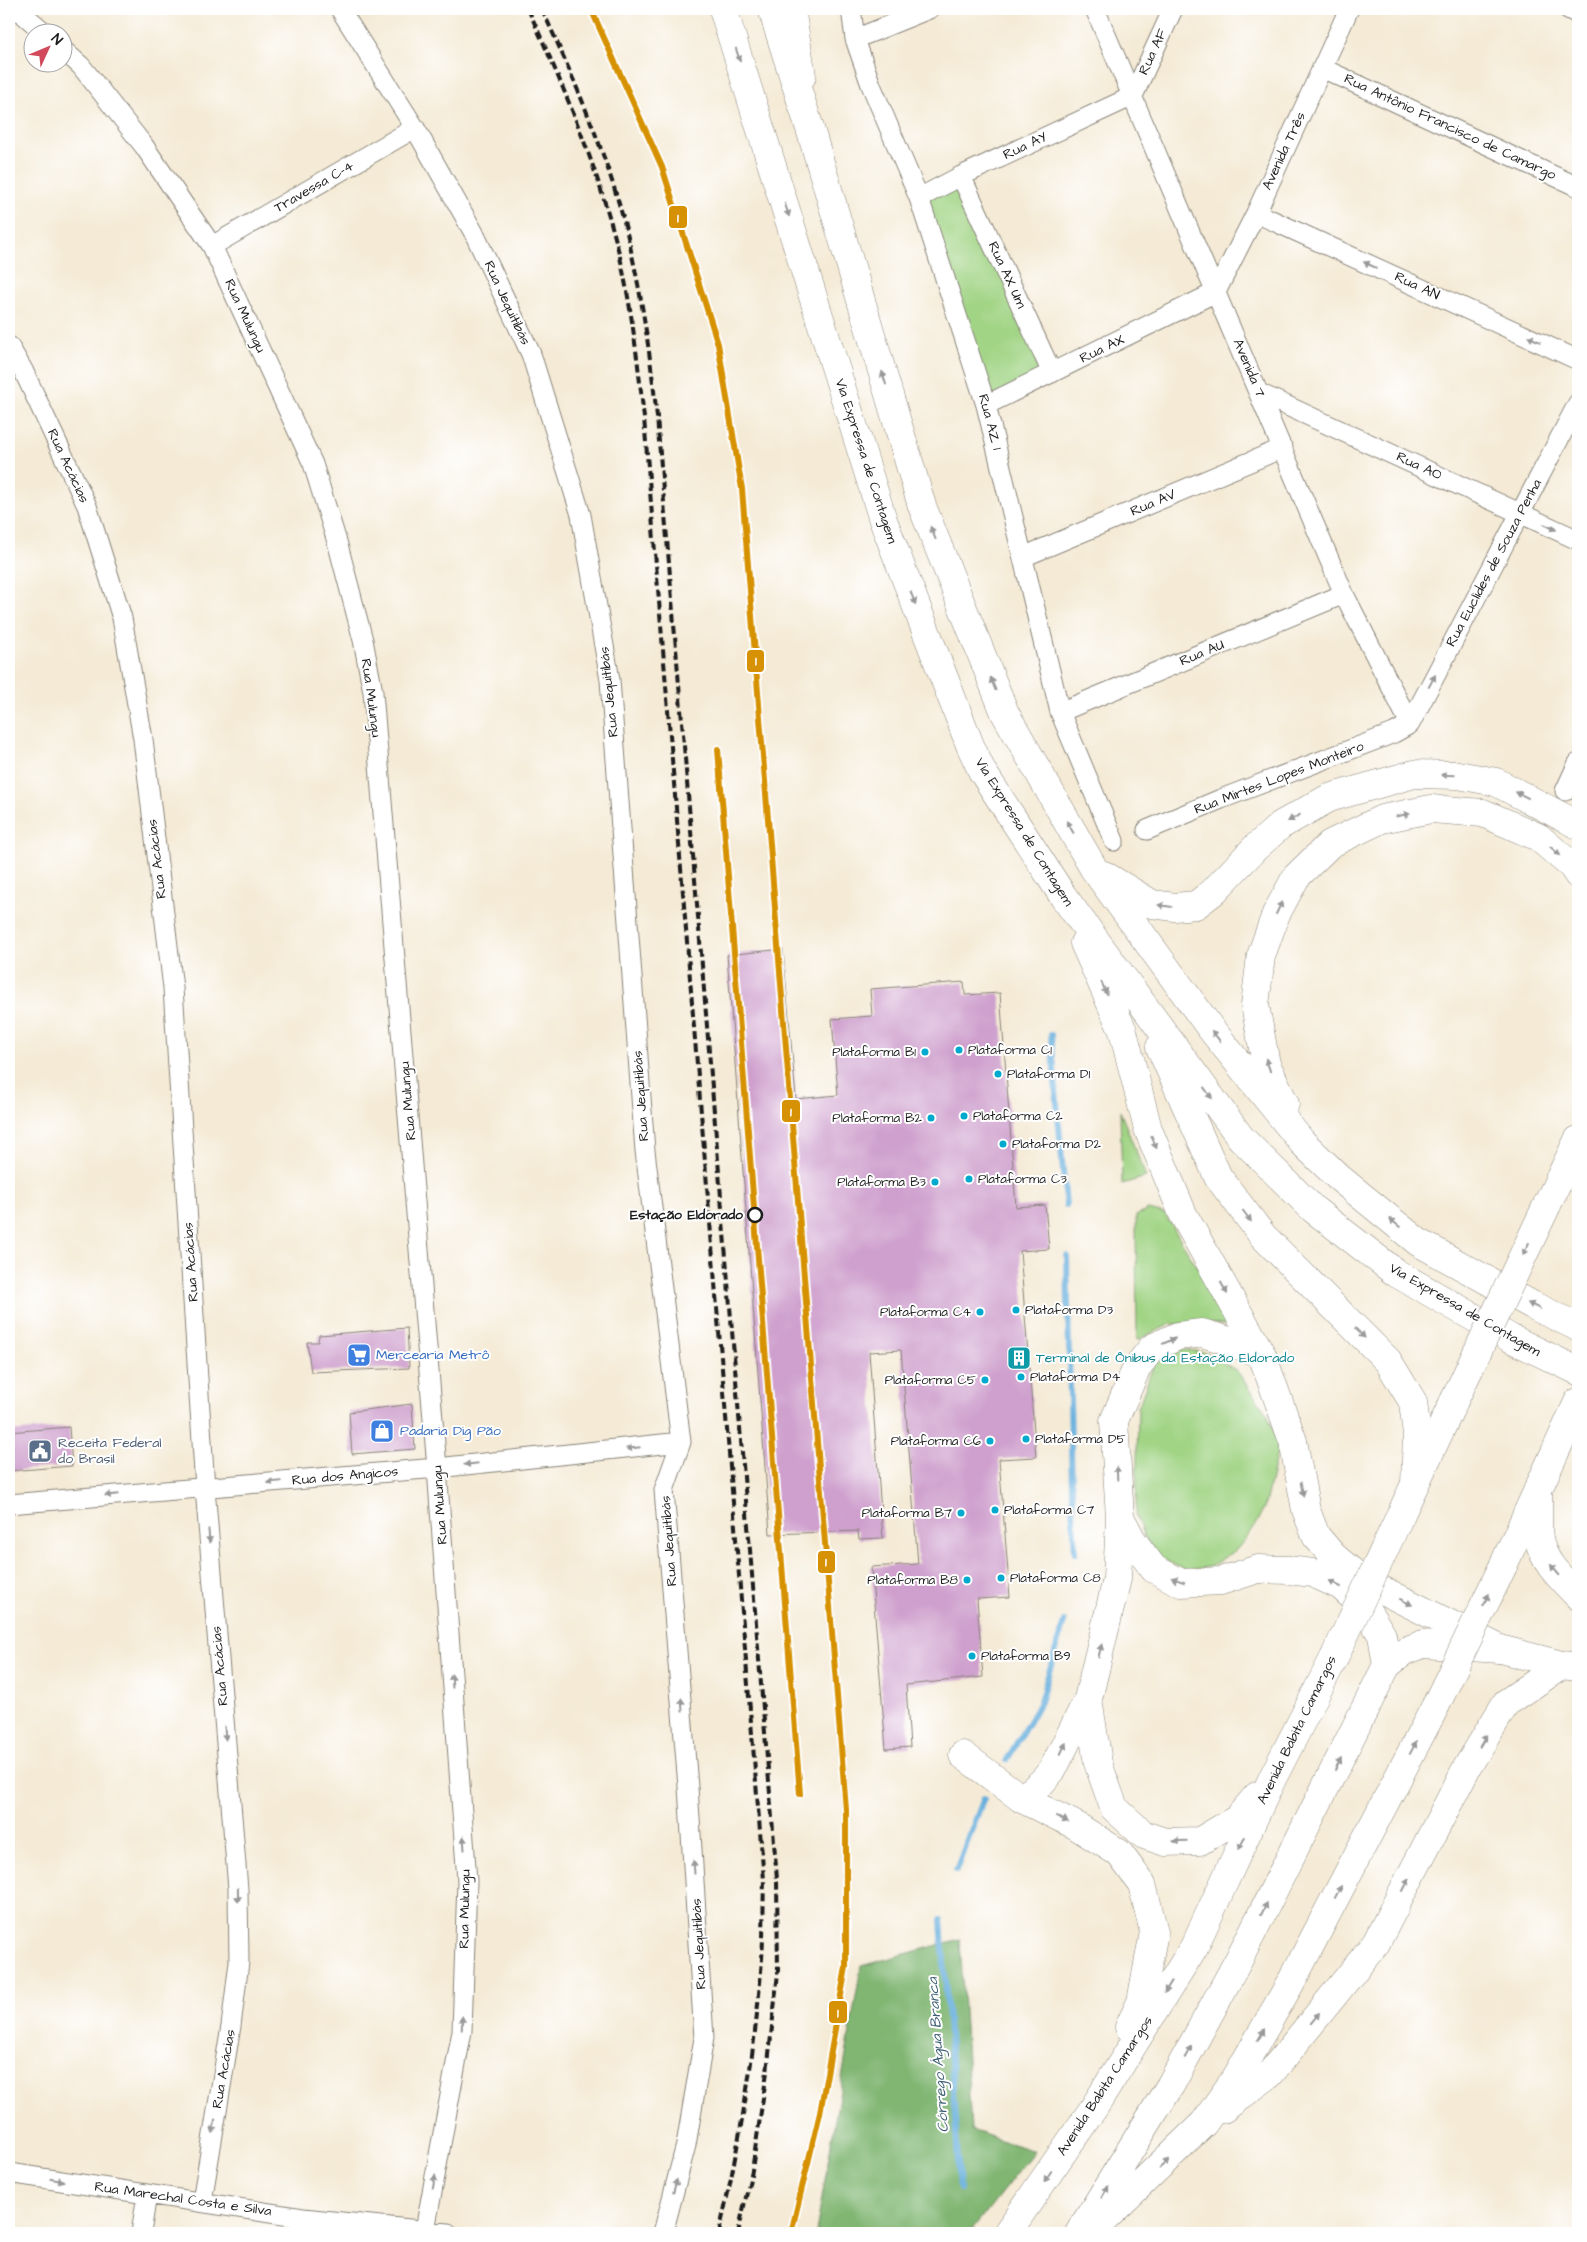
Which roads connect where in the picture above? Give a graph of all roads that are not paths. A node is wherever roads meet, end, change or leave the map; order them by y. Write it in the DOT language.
graph roads {
  1 [pos="18,9"];
  2 [pos="340,9"];
  3 [pos="724,9"];
  4 [pos="772,9"];
  5 [pos="791,9"];
  6 [pos="850,9"];
  7 [pos="929,9"];
  8 [pos="1096,9"];
  9 [pos="1173,9"];
  10 [pos="1349,9"];
  11 [pos="1569,9"];
  12 [pos="1578,14"];
  13 [pos="33,22"];
  14 [pos="855,39"];
  15 [pos="72,58"];
  16 [pos="1322,68"];
  17 [pos="1133,96"];
  18 [pos="415,128"];
  19 [pos="812,132"];
  20 [pos="962,176"];
  21 [pos="1578,187"];
  22 [pos="919,198"];
  23 [pos="1256,213"];
  24 [pos="212,246"];
  25 [pos="1216,292"];
  26 [pos="9,346"];
  27 [pos="1578,360"];
  28 [pos="1052,373"];
  29 [pos="16,374"];
  30 [pos="1259,393"];
  31 [pos="1578,403"];
  32 [pos="986,405"];
  33 [pos="1283,448"];
  34 [pos="1521,513"];
  35 [pos="1578,540"];
  36 [pos="1023,557"];
  37 [pos="1344,594"];
  38 [pos="1060,712"];
  39 [pos="1410,724"];
  40 [pos="1578,763"];
  41 [pos="1565,792"];
  42 [pos="1578,825"];
  43 [pos="1147,830"];
  44 [pos="1114,840"];
  45 [pos="1094,869"];
  46 [pos="1578,875"];
  47 [pos="1063,896"];
  48 [pos="1138,998"];
  49 [pos="1578,1140"];
  50 [pos="1302,1142"];
  51 [pos="1578,1327"];
  52 [pos="1262,1355"];
  53 [pos="1578,1372"];
  54 [pos="1578,1402"];
  55 [pos="681,1442"];
  56 [pos="437,1468"];
  57 [pos="1415,1484"];
  58 [pos="205,1488"];
  59 [pos="1538,1489"];
  60 [pos="9,1504"];
  61 [pos="1120,1517"];
  62 [pos="1578,1596"];
  63 [pos="1500,1649"];
  64 [pos="1387,1665"];
  65 [pos="1570,1666"];
  66 [pos="1088,1699"];
  67 [pos="963,1754"];
  68 [pos="1274,1777"];
  69 [pos="1022,1799"];
  70 [pos="1094,2106"];
  71 [pos="1204,2123"];
  72 [pos="9,2173"];
  73 [pos="147,2194"];
  74 [pos="202,2201"];
  75 [pos="302,2225"];
  76 [pos="425,2230"];
  77 [pos="141,2233"];
  78 [pos="448,2233"];
  79 [pos="663,2233"];
  80 [pos="1007,2233"];
  81 [pos="1080,2233"];
  82 [pos="1090,2233"];
  1 -- 13 [label="street"];
  2 -- 18 [label="street, Rua Jequitibás"];
  3 -- 47 [label="main road, Via Expressa de Contagem, one-way"];
  4 -- 19 [label="main road"];
  5 -- 19 [label="main road"];
  6 -- 14 [label="street, Rua AZ 1"];
  7 -- 14 [label="street"];
  8 -- 17 [label="street, Avenida 7"];
  9 -- 17 [label="street, Rua AF"];
  10 -- 16 [label="street, Avenida Três"];
  11 -- 12 [label="street"];
  14 -- 22 [label="street, Rua AZ 1"];
  15 -- 24 [label="street, Rua Mulungu"];
  16 -- 21 [label="street, Rua Antônio Francisco de Camargo"];
  16 -- 23 [label="street, Avenida Três"];
  17 -- 20 [label="street, Rua AY"];
  17 -- 25 [label="street, Avenida 7"];
  18 -- 24 [label="street, Travessa C-4"];
  18 -- 55 [label="street, Rua Jequitibás"];
  45 -- 19 [label="main road, one-way"];
  20 -- 22 [label="street, Rua AY"];
  20 -- 28 [label="street, Rua AX Um"];
  22 -- 32 [label="street, Rua AZ 1"];
  23 -- 25 [label="street, Avenida Três"];
  27 -- 23 [label="street, Rua AN, one-way"];
  24 -- 56 [label="street, Rua Mulungu"];
  25 -- 28 [label="street, Rua AX"];
  25 -- 30 [label="street, Avenida 7"];
  26 -- 29 [label="street, Rua Acácias"];
  28 -- 32 [label="street, Rua AX"];
  29 -- 58 [label="street, Rua Acácias"];
  30 -- 33 [label="street, Avenida 7"];
  30 -- 34 [label="street, Rua AO"];
  31 -- 34 [label="street, Rua Euclides de Souza Penha"];
  32 -- 36 [label="street, Rua AZ 1"];
  33 -- 36 [label="street, Rua AV"];
  33 -- 37 [label="street, Avenida 7"];
  34 -- 35 [label="street, Rua AO, one-way"];
  39 -- 34 [label="street, Rua Euclides de Souza Penha, one-way"];
  36 -- 38 [label="street, Rua AZ 1"];
  37 -- 38 [label="street, Rua AU"];
  37 -- 39 [label="street, Avenida 7"];
  38 -- 44 [label="street, Rua AZ 1"];
  39 -- 43 [label="street, Rua Mirtes Lopes Monteiro"];
  40 -- 41 [label="street"];
  42 -- 45 [label="main road, one-way"];
  50 -- 45 [label="main road, one-way"];
  50 -- 46 [label="main road, one-way"];
  47 -- 48 [label="main road, Via Expressa de Contagem"];
  47 -- 52 [label="main road, one-way"];
  48 -- 53 [label="main road, Via Expressa de Contagem, one-way"];
  48 -- 57 [label="main road, one-way"];
  49 -- 57 [label="main road, Avenida Babita Camargos, one-way, bridge"];
  51 -- 50 [label="main road, one-way"];
  61 -- 52 [label="main road, one-way"];
  52 -- 63 [label="main road, one-way"];
  54 -- 59 [label="main road"];
  55 -- 56 [label="street, Rua dos Angicos, one-way"];
  79 -- 55 [label="street, Rua Jequitibás, one-way"];
  56 -- 58 [label="street, Rua dos Angicos, one-way"];
  76 -- 56 [label="street, Rua Mulungu, one-way"];
  57 -- 68 [label="main road, Avenida Babita Camargos, bridge"];
  58 -- 60 [label="street, Rua dos Angicos, one-way"];
  58 -- 74 [label="street, Rua Acácias, one-way"];
  62 -- 59 [label="main road, one-way"];
  71 -- 59 [label="main road, one-way, bridge"];
  64 -- 61 [label="main road, one-way"];
  66 -- 61 [label="main road, one-way"];
  63 -- 64 [label="main road"];
  63 -- 65 [label="main road"];
  81 -- 64 [label="main road, one-way"];
  71 -- 65 [label="main road, one-way"];
  68 -- 66 [label="main road, one-way"];
  69 -- 66 [label="main road, one-way"];
  67 -- 69 [label="main road"];
  68 -- 70 [label="main road, Avenida Babita Camargos, one-way"];
  69 -- 70 [label="main road, one-way"];
  70 -- 80 [label="main road, Avenida Babita Camargos, one-way"];
  82 -- 71 [label="main road, one-way"];
  72 -- 73 [label="street, Rua Marechal Costa e Silva, one-way"];
  73 -- 74 [label="street, Rua Marechal Costa e Silva"];
  73 -- 77 [label="street"];
  74 -- 75 [label="street, Rua Marechal Costa e Silva"];
  75 -- 76 [label="street, Rua Marechal Costa e Silva"];
  76 -- 78 [label="street, Rua Marechal Costa e Silva"];
}
